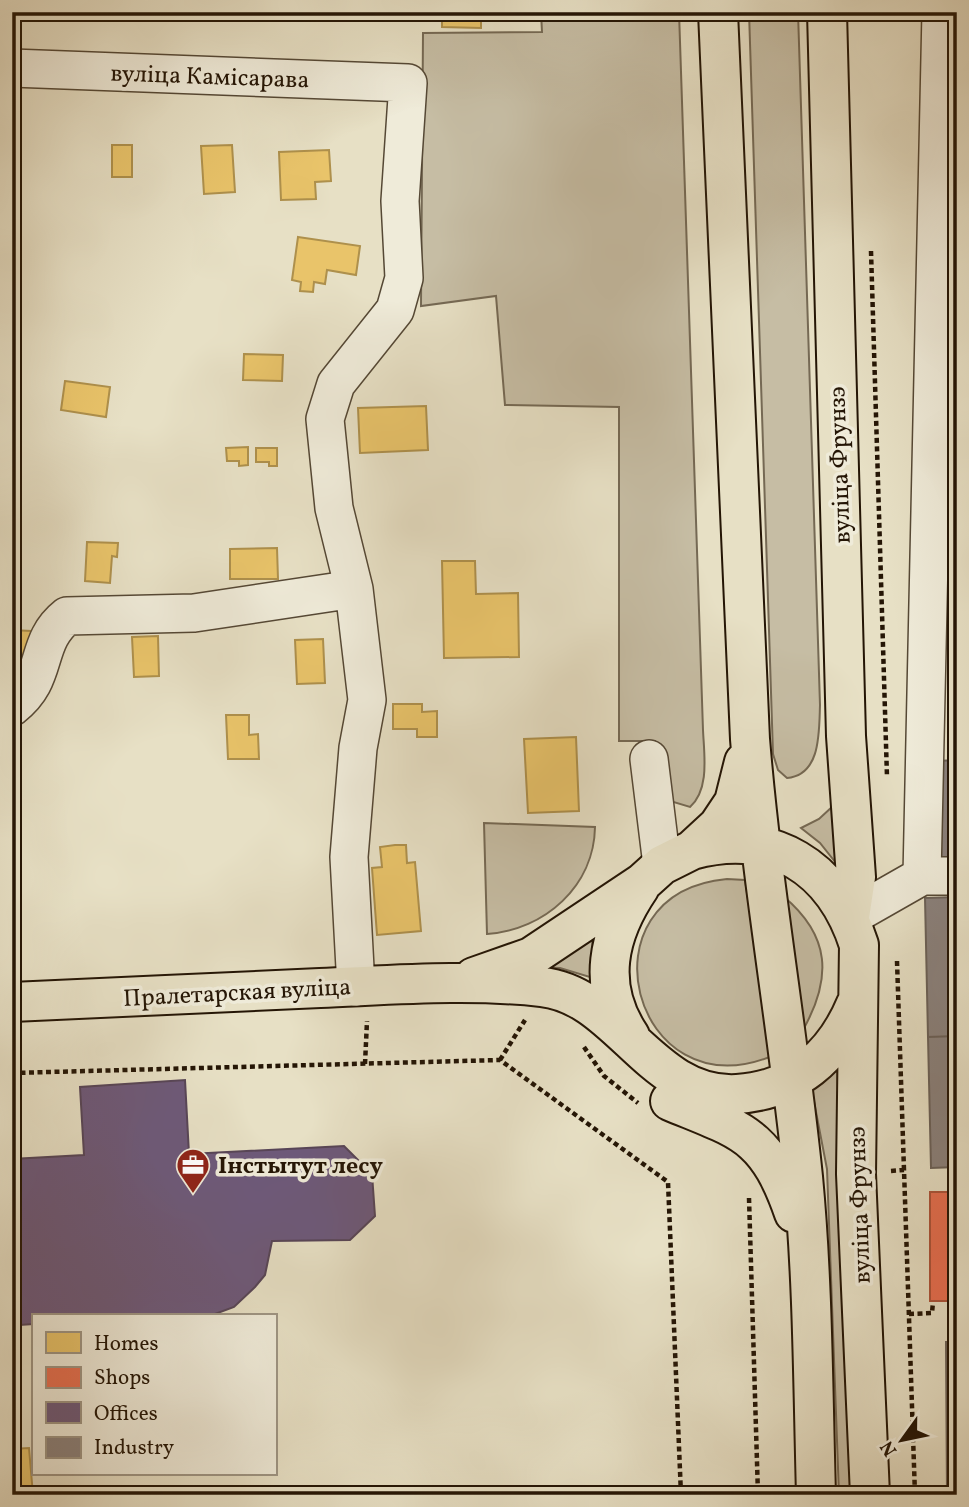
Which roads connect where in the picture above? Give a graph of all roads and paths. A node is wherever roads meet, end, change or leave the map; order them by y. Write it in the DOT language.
graph roads {
  1 [pos="718,12"];
  2 [pos="827,12"];
  3 [pos="941,12"];
  4 [pos="12,68"];
  5 [pos="871,247"];
  6 [pos="354,589"];
  7 [pos="12,707"];
  8 [pos="750,740"];
  9 [pos="649,759"];
  10 [pos="887,783"];
  11 [pos="759,845"];
  12 [pos="665,866"];
  13 [pos="939,876"];
  14 [pos="850,917"];
  15 [pos="896,947"];
  16 [pos="461,981"];
  17 [pos="361,999"];
  18 [pos="12,1002"];
  19 [pos="856,1004"];
  20 [pos="517,1008"];
  21 [pos="533,1019"];
  22 [pos="579,1041"];
  23 [pos="641,1052"];
  24 [pos="500,1060"];
  25 [pos="365,1064"];
  26 [pos="12,1073"];
  27 [pos="791,1082"];
  28 [pos="648,1109"];
  29 [pos="904,1170"];
  30 [pos="748,1191"];
  31 [pos="811,1269"];
  32 [pos="933,1302"];
  33 [pos="909,1314"];
  34 [pos="681,1495"];
  35 [pos="758,1495"];
  36 [pos="816,1495"];
  37 [pos="870,1495"];
  1 -- 8 [label="main road, вуліца Фрунзэ"];
  2 -- 14 [label="main road, вуліца Фрунзэ"];
  3 -- 13 [label="street"];
  4 -- 6 [label="street, вуліца Камісарава"];
  5 -- 10 [label="path"];
  6 -- 7 [label="street"];
  6 -- 17 [label="street"];
  8 -- 11 [label="main road, вуліца Фрунзэ"];
  8 -- 12 [label="main road"];
  9 -- 12 [label="street"];
  11 -- 12 [label="main road, вуліца Фрунзэ"];
  11 -- 14 [label="main road, вуліца Фрунзэ"];
  11 -- 27 [label="main road, вуліца Фрунзэ"];
  12 -- 16 [label="main road, Пралетарская вуліца"];
  12 -- 23 [label="main road"];
  13 -- 14 [label="street"];
  14 -- 19 [label="main road, вуліца Фрунзэ"];
  15 -- 29 [label="path"];
  16 -- 17 [label="main road, Пралетарская вуліца"];
  16 -- 20 [label="main road, Пралетарская вуліца"];
  17 -- 18 [label="main road, Пралетарская вуліца"];
  17 -- 25 [label="path"];
  19 -- 27 [label="main road"];
  19 -- 37 [label="main road, вуліца Фрунзэ"];
  20 -- 21 [label="path"];
  20 -- 23 [label="main road, Пралетарская вуліца"];
  20 -- 24 [label="path"];
  20 -- 31 [label="main road, вуліца Фрунзэ"];
  22 -- 28 [label="path"];
  23 -- 27 [label="main road"];
  24 -- 25 [label="path"];
  24 -- 34 [label="path"];
  25 -- 26 [label="path"];
  27 -- 31 [label="main road, вуліца Фрунзэ"];
  30 -- 35 [label="path"];
  31 -- 36 [label="main road, вуліца Фрунзэ"];
  32 -- 33 [label="path"];
}
